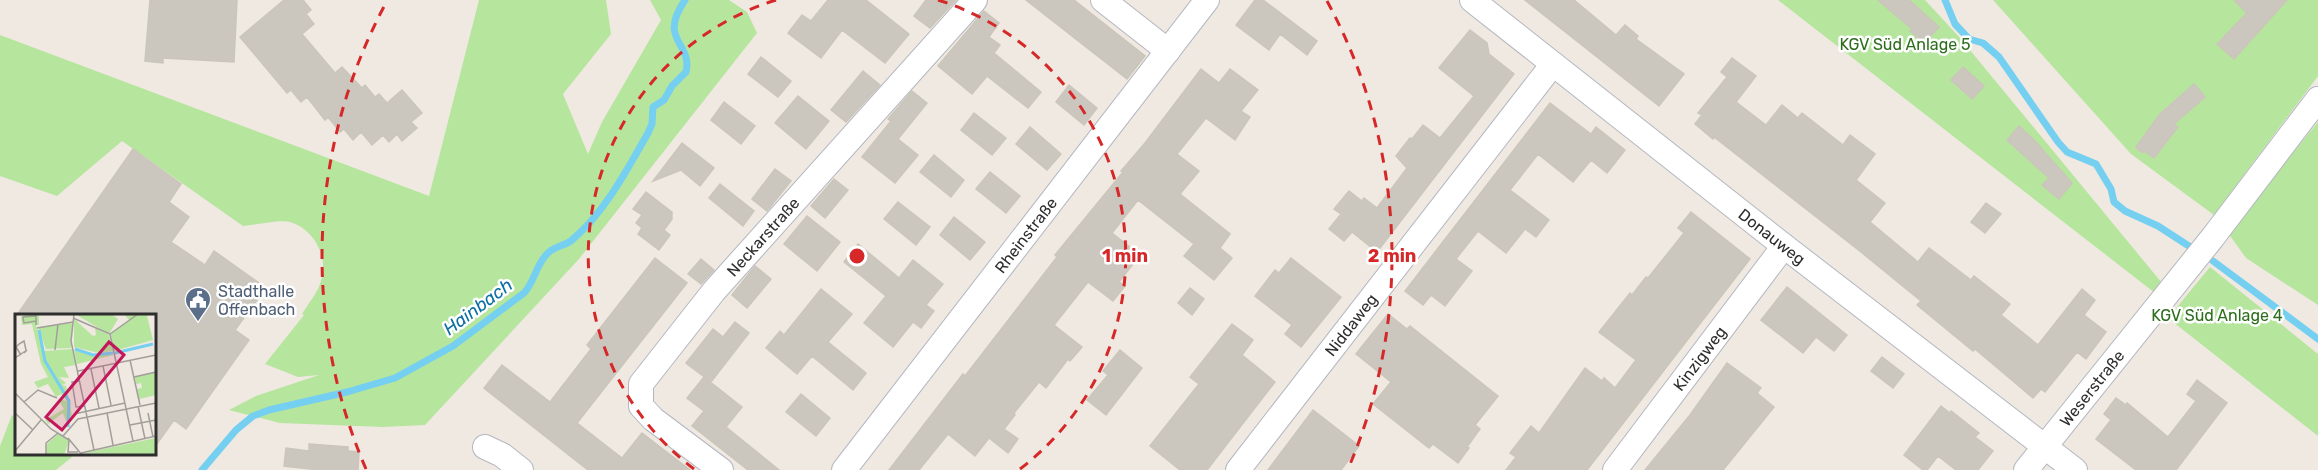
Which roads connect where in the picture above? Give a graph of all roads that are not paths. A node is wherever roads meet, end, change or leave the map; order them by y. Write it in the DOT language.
graph roads {
  1 [pos="975,0"];
  2 [pos="1103,0"];
  3 [pos="1207,0"];
  4 [pos="1472,0"];
  5 [pos="1168,51"];
  6 [pos="1553,64"];
  7 [pos="2318,99"];
  8 [pos="1784,246"];
  9 [pos="2045,446"];
  10 [pos="485,447"];
  11 [pos="521,470"];
  12 [pos="721,470"];
  13 [pos="844,470"];
  14 [pos="1238,470"];
  15 [pos="1615,470"];
  16 [pos="2026,470"];
  17 [pos="2075,470"];
  1 -- 12 [label="street, Neckarstraße"];
  2 -- 5 [label="street"];
  3 -- 5 [label="street, Rheinstraße"];
  4 -- 6 [label="street, Donauweg"];
  5 -- 13 [label="street, Rheinstraße"];
  6 -- 8 [label="street, Donauweg"];
  6 -- 14 [label="street, Niddaweg"];
  7 -- 9 [label="street, Weserstraße"];
  8 -- 9 [label="street, Donauweg"];
  8 -- 15 [label="street, Kinzigweg"];
  9 -- 16 [label="street, Weserstraße"];
  9 -- 17 [label="street, Donauweg"];
  10 -- 11 [label="street"];
}
